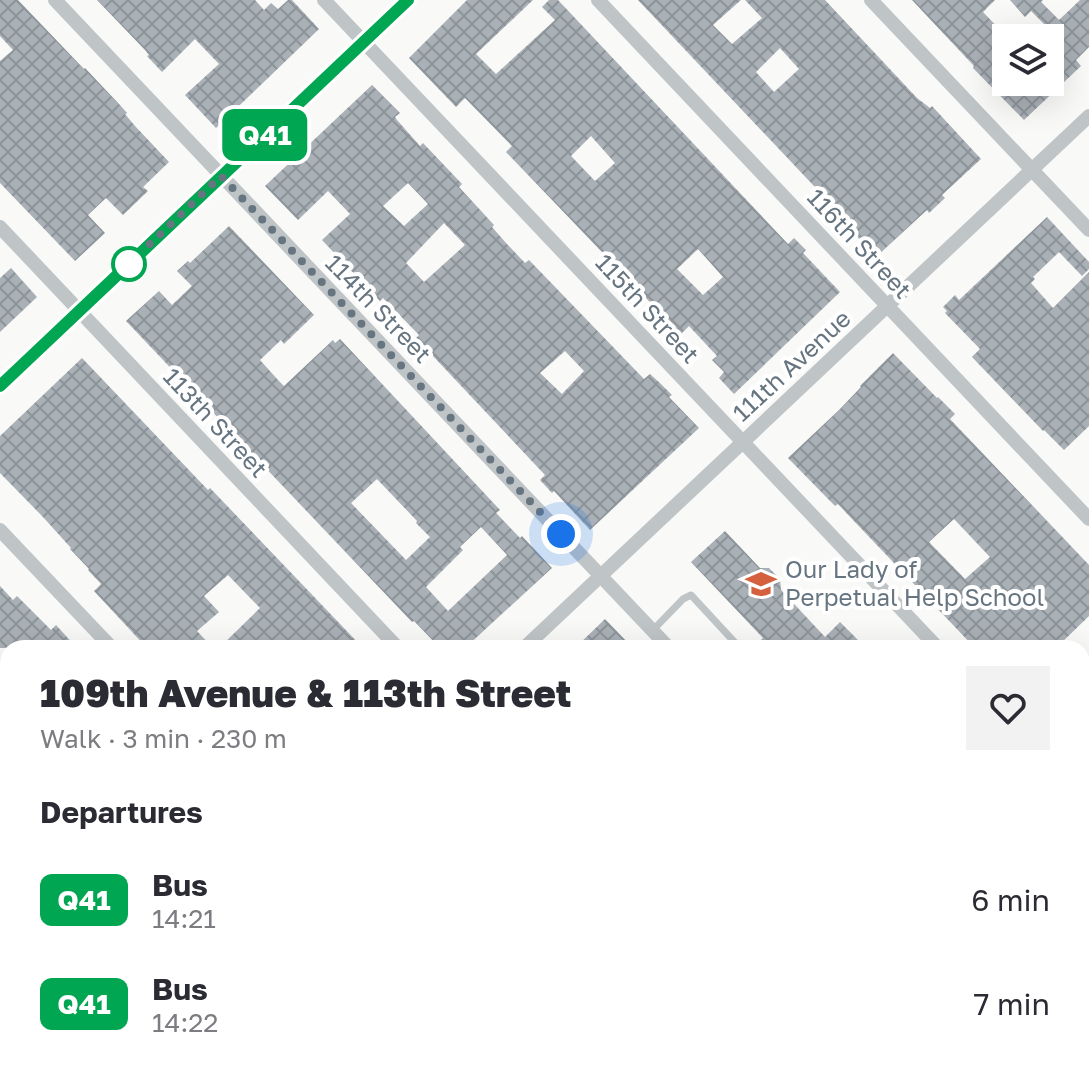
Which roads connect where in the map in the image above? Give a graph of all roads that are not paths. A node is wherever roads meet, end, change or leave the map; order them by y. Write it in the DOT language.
graph roads {
  1 [pos="55,0"];
  2 [pos="324,0"];
  3 [pos="408,0"];
  4 [pos="598,0"];
  5 [pos="871,0"];
  6 [pos="363,42"];
  7 [pos="1089,116"];
  8 [pos="1032,170"];
  9 [pos="221,176"];
  10 [pos="0,227"];
  11 [pos="1089,230"];
  12 [pos="887,306"];
  13 [pos="80,311"];
  14 [pos="0,386"];
  15 [pos="743,443"];
  16 [pos="1089,519"];
  17 [pos="0,530"];
  18 [pos="600,575"];
  19 [pos="653,630"];
  20 [pos="104,640"];
  21 [pos="390,640"];
  22 [pos="532,640"];
  23 [pos="662,640"];
  24 [pos="733,640"];
  25 [pos="930,640"];
  1 -- 9 [label="street, 114th Street"];
  2 -- 6 [label="street, 115th Street"];
  3 -- 6 [label="street"];
  4 -- 12 [label="street, 116th Street"];
  5 -- 8 [label="street"];
  6 -- 9 [label="street"];
  6 -- 15 [label="street, 115th Street"];
  7 -- 8 [label="street, 111th Avenue"];
  8 -- 11 [label="street"];
  8 -- 12 [label="street, 111th Avenue"];
  9 -- 13 [label="street"];
  9 -- 18 [label="street, 114th Street"];
  10 -- 13 [label="street, 113th Street"];
  12 -- 15 [label="street, 111th Avenue"];
  12 -- 16 [label="street, 116th Street"];
  13 -- 14 [label="street"];
  13 -- 21 [label="street, 113th Street"];
  15 -- 18 [label="street, 111th Avenue"];
  15 -- 25 [label="street, 115th Street"];
  17 -- 20 [label="street"];
  18 -- 19 [label="street, 114th Street"];
  18 -- 22 [label="street, 111th Avenue"];
  19 -- 23 [label="street, 114th Street"];
  19 -- 24 [label="lane"];
}
